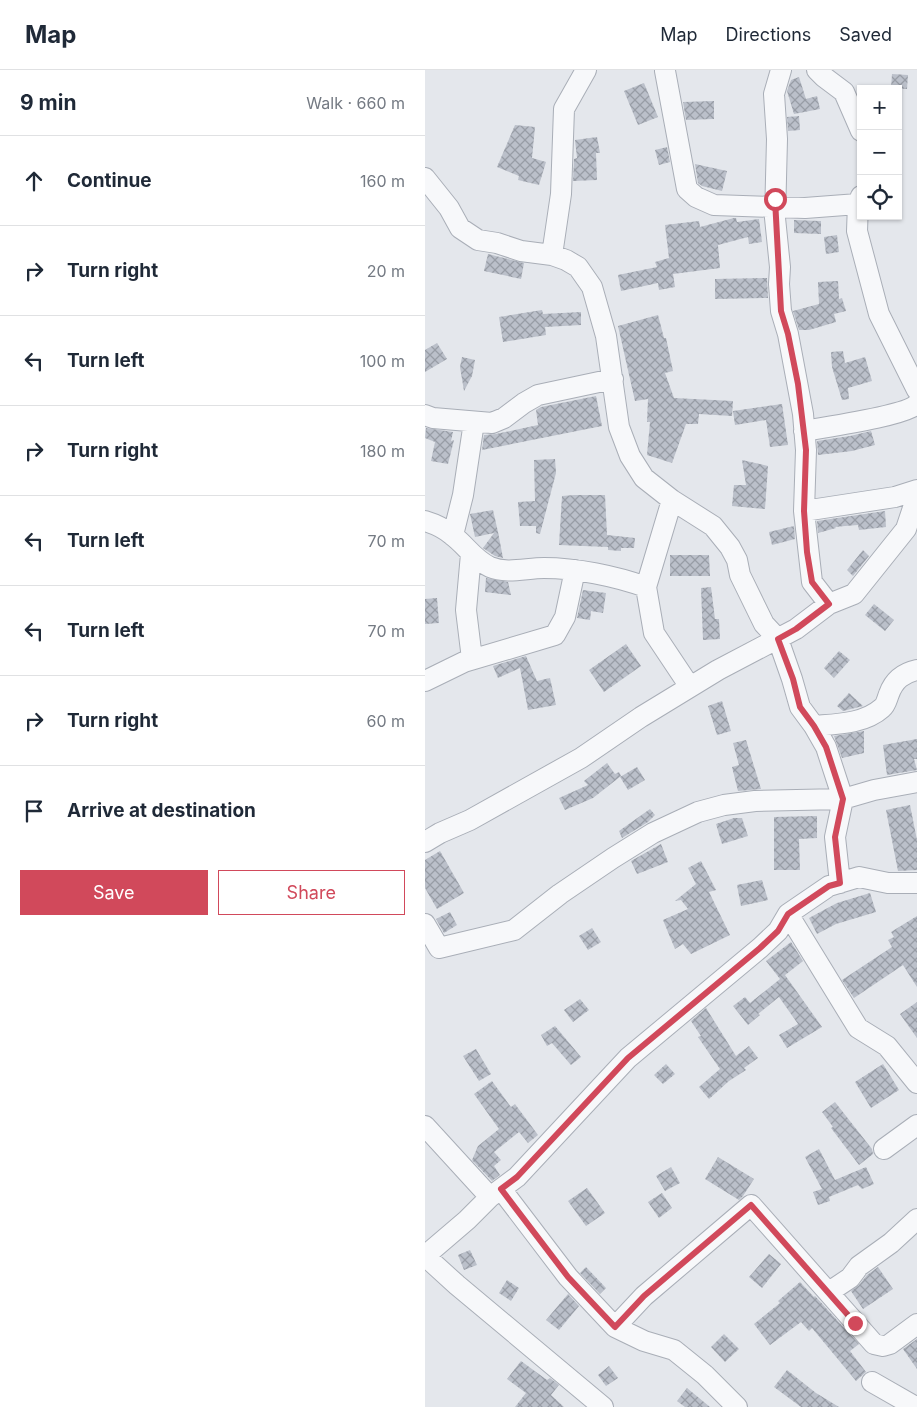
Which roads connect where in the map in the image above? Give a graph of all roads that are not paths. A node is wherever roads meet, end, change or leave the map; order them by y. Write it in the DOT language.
graph roads {
  1 [pos="586,70"];
  2 [pos="781,70"];
  3 [pos="817,70"];
  4 [pos="665,71"];
  5 [pos="861,130"];
  6 [pos="425,178"];
  7 [pos="857,200"];
  8 [pos="775,208"];
  9 [pos="858,220"];
  10 [pos="552,255"];
  11 [pos="613,379"];
  12 [pos="917,390"];
  13 [pos="917,404"];
  14 [pos="425,415"];
  15 [pos="473,422"];
  16 [pos="804,431"];
  17 [pos="917,490"];
  18 [pos="917,496"];
  19 [pos="672,500"];
  20 [pos="804,511"];
  21 [pos="425,521"];
  22 [pos="453,535"];
  23 [pos="471,554"];
  24 [pos="575,570"];
  25 [pos="646,587"];
  26 [pos="829,604"];
  27 [pos="778,639"];
  28 [pos="472,659"];
  29 [pos="917,670"];
  30 [pos="425,681"];
  31 [pos="690,687"];
  32 [pos="814,726"];
  33 [pos="917,782"];
  34 [pos="843,799"];
  35 [pos="425,842"];
  36 [pos="840,883"];
  37 [pos="917,883"];
  38 [pos="788,914"];
  39 [pos="425,924"];
  40 [pos="917,1083"];
  41 [pos="917,1125"];
  42 [pos="425,1126"];
  43 [pos="884,1149"];
  44 [pos="495,1193"];
  45 [pos="917,1219"];
  46 [pos="425,1256"];
  47 [pos="829,1292"];
  48 [pos="917,1324"];
  49 [pos="615,1327"];
  50 [pos="872,1382"];
  51 [pos="917,1406"];
  52 [pos="603,1407"];
  53 [pos="737,1407"];
  1 -- 10 [label="street"];
  2 -- 8 [label="street"];
  3 -- 5 [label="street"];
  4 -- 8 [label="street"];
  6 -- 10 [label="street"];
  7 -- 8 [label="street"];
  8 -- 16 [label="street"];
  9 -- 12 [label="street"];
  10 -- 11 [label="street"];
  11 -- 15 [label="street"];
  11 -- 19 [label="street"];
  13 -- 16 [label="street"];
  14 -- 15 [label="street"];
  15 -- 22 [label="street"];
  16 -- 20 [label="street"];
  17 -- 20 [label="street"];
  18 -- 26 [label="street"];
  19 -- 25 [label="street"];
  19 -- 27 [label="street"];
  20 -- 26 [label="street"];
  21 -- 22 [label="street"];
  22 -- 23 [label="street"];
  23 -- 24 [label="street"];
  23 -- 28 [label="street"];
  24 -- 25 [label="street"];
  24 -- 28 [label="street"];
  25 -- 31 [label="street"];
  26 -- 27 [label="street"];
  27 -- 31 [label="street"];
  27 -- 32 [label="street"];
  28 -- 30 [label="street"];
  29 -- 32 [label="street"];
  31 -- 35 [label="street"];
  32 -- 34 [label="street"];
  33 -- 34 [label="street"];
  34 -- 36 [label="street"];
  34 -- 39 [label="street"];
  36 -- 37 [label="street"];
  36 -- 38 [label="street"];
  38 -- 40 [label="street"];
  38 -- 44 [label="street"];
  41 -- 43 [label="street"];
  42 -- 44 [label="street"];
  44 -- 46 [label="street"];
  44 -- 49 [label="street"];
  45 -- 47 [label="street"];
  46 -- 52 [label="street"];
  47 -- 48 [label="street"];
  47 -- 49 [label="street"];
  49 -- 53 [label="street"];
  50 -- 51 [label="street"];
}
